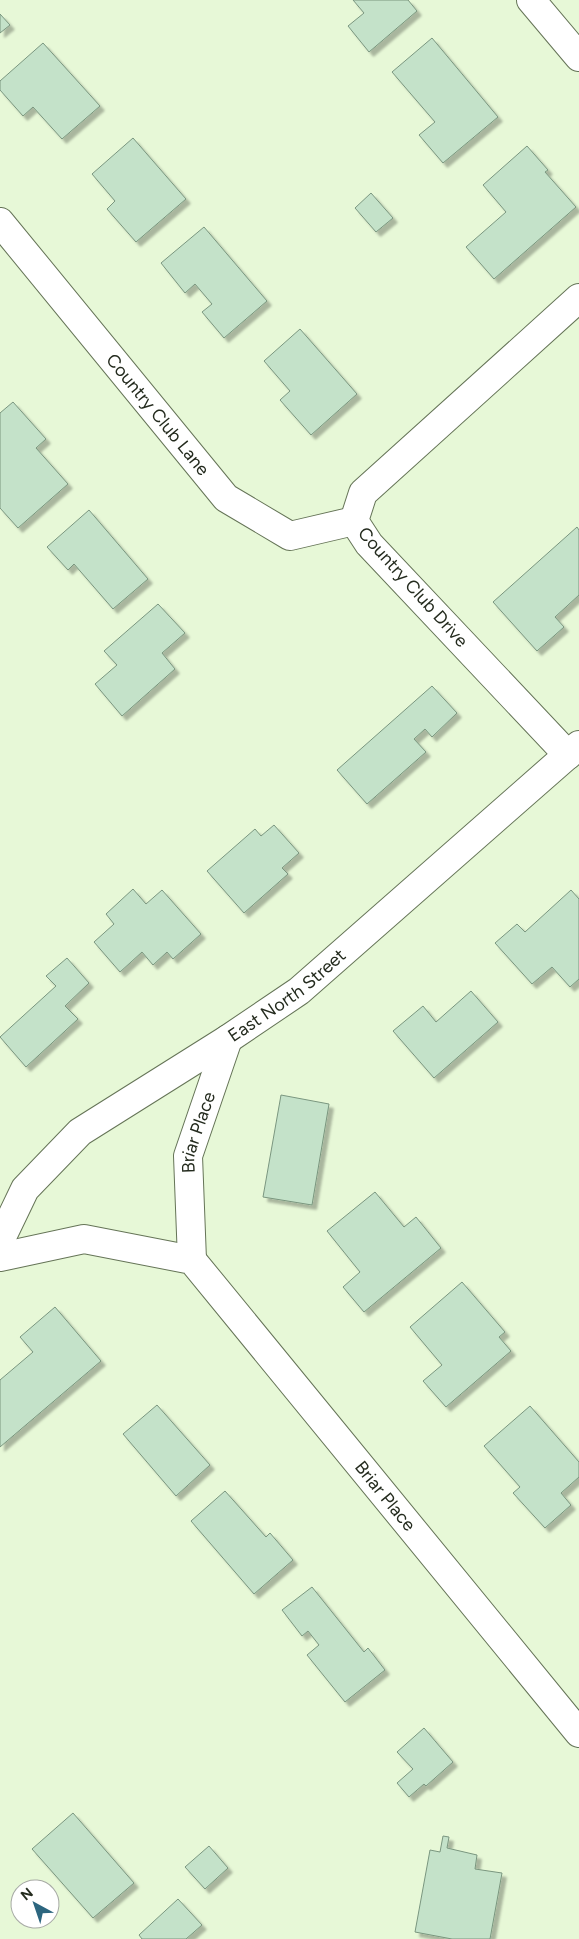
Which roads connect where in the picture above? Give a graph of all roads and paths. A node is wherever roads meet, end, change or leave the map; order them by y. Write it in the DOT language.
graph roads {
  1 [pos="531,0"];
  2 [pos="579,57"];
  3 [pos="0,222"];
  4 [pos="579,298"];
  5 [pos="354,521"];
  6 [pos="574,750"];
  7 [pos="228,1039"];
  8 [pos="0,1241"];
  9 [pos="0,1257"];
  10 [pos="192,1260"];
  11 [pos="579,1733"];
  1 -- 2 [label="street"];
  3 -- 5 [label="street, Country Club Lane"];
  4 -- 5 [label="street, Country Club Drive"];
  5 -- 6 [label="street, Country Club Drive"];
  6 -- 7 [label="street, East North Street"];
  7 -- 8 [label="street, East North Street"];
  7 -- 10 [label="street, Briar Place"];
  9 -- 10 [label="street"];
  10 -- 11 [label="street, Briar Place"];
}
